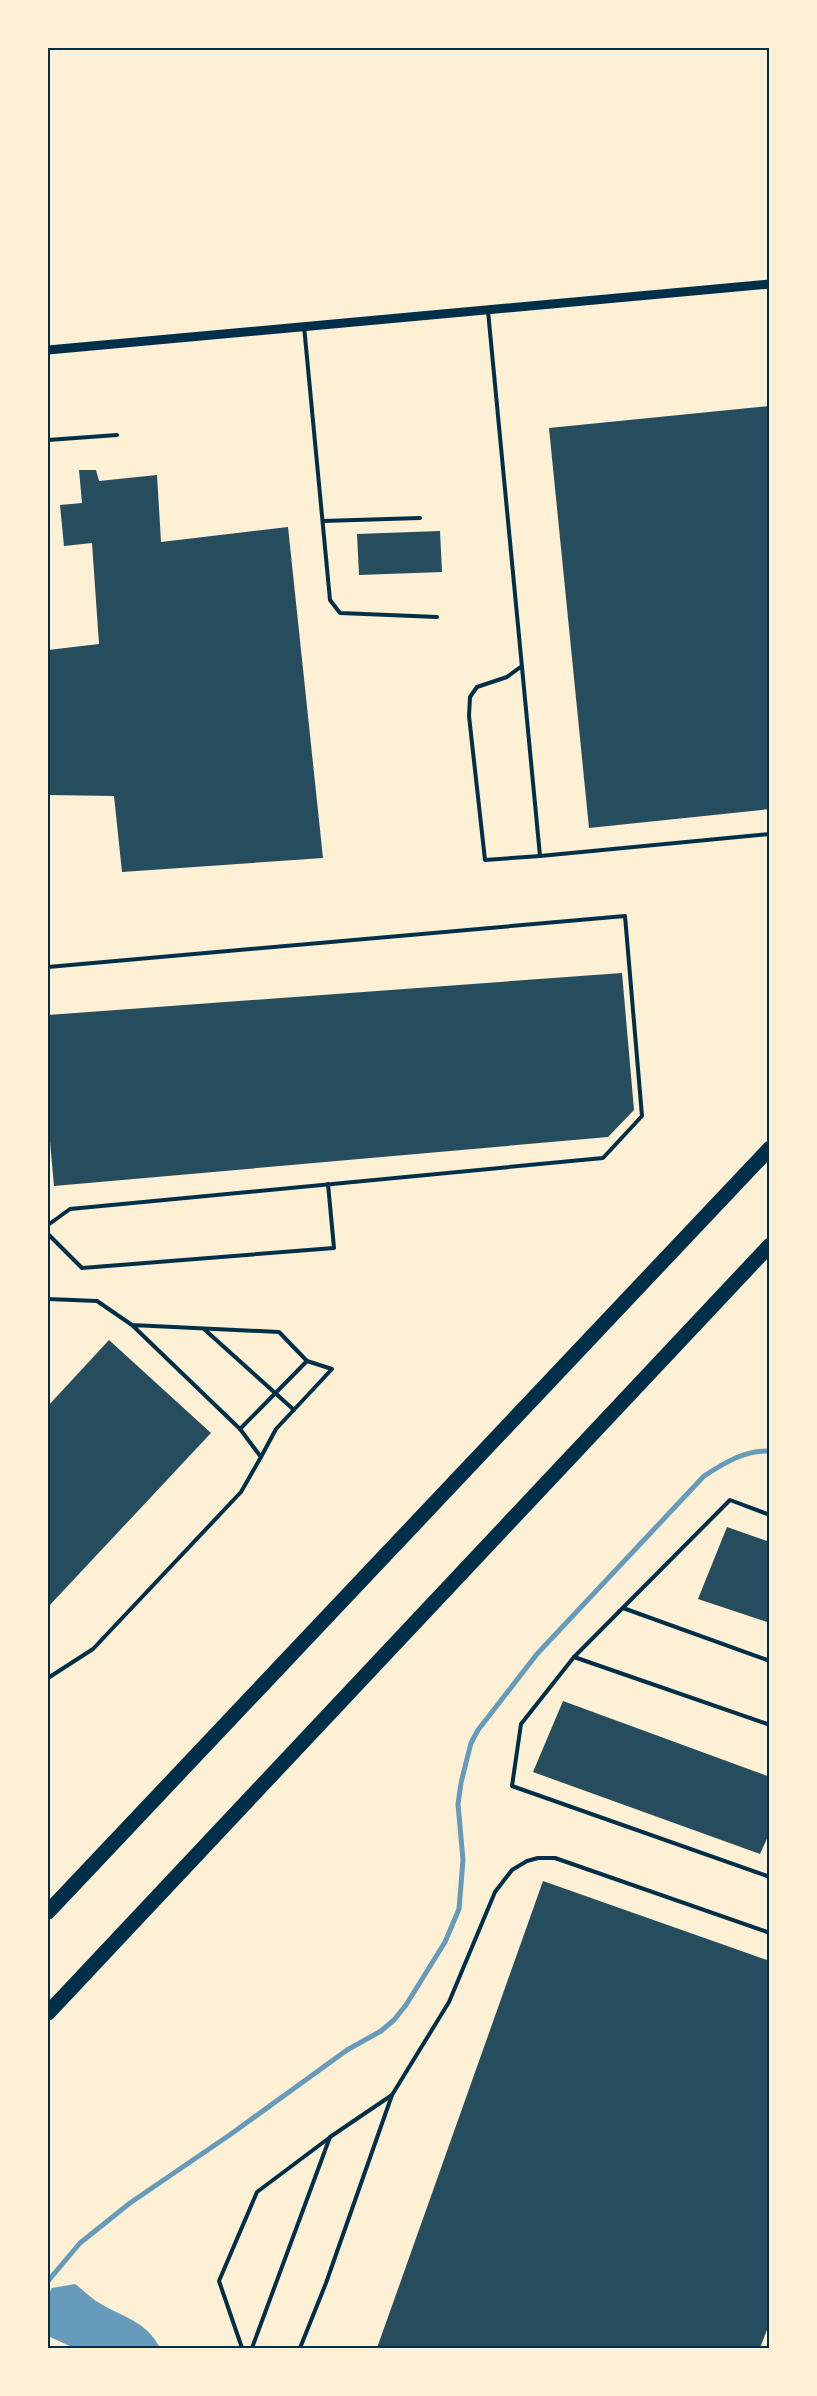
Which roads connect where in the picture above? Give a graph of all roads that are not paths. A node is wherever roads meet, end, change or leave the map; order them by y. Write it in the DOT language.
graph roads {
  1 [pos="770,284"];
  2 [pos="488,311"];
  3 [pos="304,326"];
  4 [pos="48,350"];
  5 [pos="117,435"];
  6 [pos="48,440"];
  7 [pos="420,518"];
  8 [pos="323,521"];
  9 [pos="437,616"];
  10 [pos="522,666"];
  11 [pos="770,834"];
  12 [pos="540,856"];
  13 [pos="48,967"];
  14 [pos="770,1148"];
  15 [pos="328,1184"];
  16 [pos="48,1225"];
  17 [pos="48,1234"];
  18 [pos="770,1245"];
  19 [pos="48,1299"];
  20 [pos="132,1326"];
  21 [pos="204,1328"];
  22 [pos="307,1361"];
  23 [pos="275,1393"];
  24 [pos="294,1410"];
  25 [pos="240,1429"];
  26 [pos="261,1457"];
  27 [pos="770,1515"];
  28 [pos="623,1608"];
  29 [pos="574,1656"];
  30 [pos="770,1660"];
  31 [pos="48,1678"];
  32 [pos="770,1726"];
  33 [pos="770,1877"];
  34 [pos="48,1912"];
  35 [pos="770,1934"];
  36 [pos="48,2012"];
  37 [pos="392,2095"];
  38 [pos="330,2137"];
  39 [pos="242,2348"];
  40 [pos="252,2348"];
  41 [pos="300,2348"];
  1 -- 2 [label="street"];
  2 -- 3 [label="street"];
  2 -- 10 [label="lane"];
  3 -- 4 [label="street"];
  3 -- 8 [label="lane"];
  5 -- 6 [label="lane"];
  7 -- 8 [label="lane"];
  8 -- 9 [label="lane"];
  10 -- 12 [label="lane"];
  10 -- 12 [label="lane"];
  11 -- 12 [label="lane"];
  13 -- 15 [label="lane"];
  14 -- 34 [label="highway"];
  15 -- 16 [label="lane"];
  15 -- 17 [label="lane"];
  18 -- 36 [label="highway"];
  19 -- 20 [label="lane"];
  20 -- 21 [label="lane"];
  20 -- 25 [label="lane"];
  21 -- 22 [label="lane"];
  21 -- 23 [label="lane"];
  22 -- 23 [label="lane"];
  22 -- 24 [label="lane"];
  23 -- 24 [label="lane"];
  23 -- 25 [label="lane"];
  24 -- 26 [label="lane"];
  25 -- 26 [label="lane"];
  26 -- 31 [label="lane"];
  27 -- 28 [label="lane"];
  28 -- 29 [label="lane"];
  28 -- 30 [label="lane"];
  29 -- 32 [label="lane"];
  29 -- 33 [label="lane"];
  35 -- 37 [label="lane"];
  37 -- 38 [label="lane"];
  37 -- 41 [label="lane"];
  38 -- 39 [label="lane"];
  38 -- 40 [label="lane"];
}
